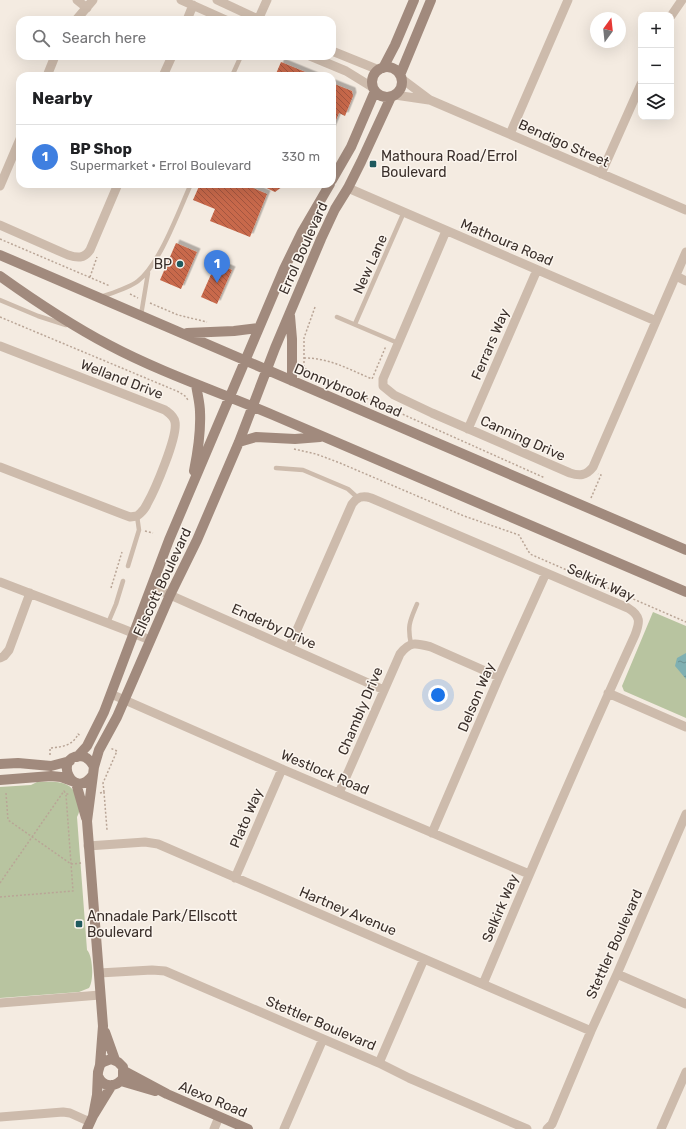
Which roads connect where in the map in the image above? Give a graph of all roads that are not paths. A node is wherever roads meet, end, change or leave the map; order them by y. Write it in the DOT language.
graph roads {
  1 [pos="77,0"];
  2 [pos="93,0"];
  3 [pos="181,0"];
  4 [pos="217,0"];
  5 [pos="266,0"];
  6 [pos="414,0"];
  7 [pos="431,0"];
  8 [pos="568,0"];
  9 [pos="682,0"];
  10 [pos="193,5"];
  11 [pos="87,8"];
  12 [pos="674,12"];
  13 [pos="80,16"];
  14 [pos="189,16"];
  15 [pos="217,16"];
  16 [pos="251,16"];
  17 [pos="260,16"];
  18 [pos="336,52"];
  19 [pos="53,60"];
  20 [pos="170,60"];
  21 [pos="239,60"];
  22 [pos="320,60"];
  23 [pos="381,69"];
  24 [pos="49,72"];
  25 [pos="165,72"];
  26 [pos="234,72"];
  27 [pos="401,77"];
  28 [pos="374,89"];
  29 [pos="638,91"];
  30 [pos="393,96"];
  31 [pos="430,100"];
  32 [pos="510,134"];
  33 [pos="16,148"];
  34 [pos="336,173"];
  35 [pos="601,174"];
  36 [pos="0,186"];
  37 [pos="116,188"];
  38 [pos="189,188"];
  39 [pos="328,188"];
  40 [pos="348,188"];
  41 [pos="686,210"];
  42 [pos="404,212"];
  43 [pos="0,225"];
  44 [pos="446,231"];
  45 [pos="686,252"];
  46 [pos="0,255"];
  47 [pos="537,270"];
  48 [pos="148,273"];
  49 [pos="0,276"];
  50 [pos="676,276"];
  51 [pos="686,281"];
  52 [pos="100,298"];
  53 [pos="0,300"];
  54 [pos="290,314"];
  55 [pos="141,316"];
  56 [pos="337,316"];
  57 [pos="656,321"];
  58 [pos="355,324"];
  59 [pos="77,328"];
  60 [pos="258,328"];
  61 [pos="180,332"];
  62 [pos="398,343"];
  63 [pos="0,346"];
  64 [pos="245,360"];
  65 [pos="267,370"];
  66 [pos="292,381"];
  67 [pos="196,384"];
  68 [pos="229,398"];
  69 [pos="253,407"];
  70 [pos="468,429"];
  71 [pos="323,437"];
  72 [pos="239,442"];
  73 [pos="0,467"];
  74 [pos="276,468"];
  75 [pos="190,491"];
  76 [pos="358,498"];
  77 [pos="137,516"];
  78 [pos="686,550"];
  79 [pos="128,566"];
  80 [pos="546,573"];
  81 [pos="123,581"];
  82 [pos="0,582"];
  83 [pos="152,586"];
  84 [pos="686,592"];
  85 [pos="30,593"];
  86 [pos="170,595"];
  87 [pos="417,604"];
  88 [pos="108,623"];
  89 [pos="134,633"];
  90 [pos="150,640"];
  91 [pos="411,644"];
  92 [pos="289,648"];
  93 [pos="0,658"];
  94 [pos="499,678"];
  95 [pos="384,690"];
  96 [pos="608,693"];
  97 [pos="112,694"];
  98 [pos="125,700"];
  99 [pos="686,727"];
  100 [pos="73,759"];
  101 [pos="0,764"];
  102 [pos="282,769"];
  103 [pos="93,772"];
  104 [pos="0,780"];
  105 [pos="74,782"];
  106 [pos="339,793"];
  107 [pos="686,814"];
  108 [pos="87,821"];
  109 [pos="432,833"];
  110 [pos="88,846"];
  111 [pos="529,874"];
  112 [pos="235,878"];
  113 [pos="424,959"];
  114 [pos="99,973"];
  115 [pos="617,974"];
  116 [pos="483,984"];
  117 [pos="100,995"];
  118 [pos="0,1003"];
  119 [pos="686,1004"];
  120 [pos="103,1026"];
  121 [pos="591,1031"];
  122 [pos="323,1039"];
  123 [pos="115,1060"];
  124 [pos="379,1063"];
  125 [pos="100,1064"];
  126 [pos="686,1072"];
  127 [pos="98,1076"];
  128 [pos="119,1079"];
  129 [pos="0,1117"];
  130 [pos="219,1117"];
  131 [pos="90,1122"];
  132 [pos="214,1129"];
  133 [pos="248,1129"];
  134 [pos="284,1129"];
  135 [pos="527,1129"];
  136 [pos="547,1129"];
  137 [pos="661,1129"];
  1 -- 11 [label="street"];
  2 -- 11 [label="street"];
  3 -- 10 [label="street"];
  4 -- 16 [label="street"];
  5 -- 17 [label="street"];
  6 -- 23 [label="street"];
  7 -- 27 [label="street, Errol Boulevard"];
  8 -- 32 [label="street"];
  9 -- 12 [label="street"];
  10 -- 14 [label="street"];
  10 -- 15 [label="street"];
  11 -- 13 [label="street"];
  18 -- 23 [label="street"];
  19 -- 24 [label="street"];
  20 -- 25 [label="street"];
  21 -- 26 [label="lane"];
  22 -- 28 [label="street"];
  23 -- 27 [label="street"];
  23 -- 28 [label="street"];
  27 -- 30 [label="street, Errol Boulevard"];
  27 -- 31 [label="street, Bendigo Street"];
  28 -- 30 [label="street"];
  28 -- 34 [label="street"];
  29 -- 35 [label="street"];
  30 -- 31 [label="street, Bendigo Street"];
  30 -- 40 [label="street, Errol Boulevard"];
  31 -- 32 [label="street, Bendigo Street"];
  32 -- 35 [label="street, Bendigo Street"];
  33 -- 36 [label="street"];
  35 -- 41 [label="street, Bendigo Street"];
  37 -- 43 [label="street"];
  38 -- 48 [label="lane"];
  39 -- 60 [label="street, Errol Boulevard"];
  40 -- 42 [label="street, Mathoura Road"];
  40 -- 54 [label="street, Errol Boulevard"];
  42 -- 44 [label="street, Mathoura Road"];
  42 -- 58 [label="lane, New Lane"];
  44 -- 47 [label="street, Mathoura Road"];
  44 -- 62 [label="street, Canning Drive"];
  45 -- 50 [label="street"];
  46 -- 52 [label="street, Donnybrook Road"];
  47 -- 57 [label="street, Mathoura Road"];
  47 -- 70 [label="street, Ferrars Way"];
  48 -- 52 [label="lane"];
  48 -- 55 [label="lane"];
  49 -- 59 [label="street"];
  50 -- 51 [label="street"];
  50 -- 57 [label="street"];
  52 -- 55 [label="street, Donnybrook Road"];
  53 -- 59 [label="lane"];
  54 -- 65 [label="street, Errol Boulevard"];
  54 -- 66 [label="street"];
  55 -- 61 [label="street, Donnybrook Road"];
  56 -- 58 [label="lane"];
  57 -- 70 [label="street, Canning Drive"];
  58 -- 62 [label="lane"];
  59 -- 67 [label="street"];
  60 -- 61 [label="street"];
  60 -- 64 [label="street, Errol Boulevard"];
  61 -- 64 [label="street, Donnybrook Road"];
  62 -- 70 [label="street, Canning Drive"];
  63 -- 77 [label="street, Welland Drive"];
  64 -- 65 [label="street, Donnybrook Road"];
  64 -- 68 [label="street, Errol Boulevard"];
  65 -- 66 [label="street, Donnybrook Road"];
  65 -- 69 [label="street, Errol Boulevard"];
  66 -- 78 [label="street, Donnybrook Road"];
  67 -- 68 [label="street"];
  67 -- 75 [label="street"];
  68 -- 69 [label="street"];
  68 -- 75 [label="street, Ellscott Boulevard"];
  69 -- 71 [label="street"];
  69 -- 72 [label="street, Ellscott Boulevard"];
  71 -- 72 [label="street"];
  71 -- 84 [label="street"];
  72 -- 86 [label="street, Ellscott Boulevard"];
  73 -- 77 [label="street"];
  74 -- 76 [label="lane"];
  75 -- 83 [label="street, Ellscott Boulevard"];
  76 -- 80 [label="street, Selkirk Way"];
  76 -- 92 [label="street"];
  77 -- 79 [label="lane"];
  80 -- 94 [label="street, Delson Way"];
  80 -- 96 [label="street, Selkirk Way"];
  81 -- 88 [label="lane"];
  82 -- 85 [label="street"];
  83 -- 86 [label="street, Enderby Drive"];
  83 -- 89 [label="street, Ellscott Boulevard"];
  85 -- 88 [label="street"];
  85 -- 93 [label="street"];
  86 -- 90 [label="street, Ellscott Boulevard"];
  86 -- 92 [label="street, Enderby Drive"];
  87 -- 91 [label="lane"];
  88 -- 89 [label="street"];
  89 -- 90 [label="street"];
  89 -- 97 [label="street, Ellscott Boulevard"];
  90 -- 98 [label="street, Ellscott Boulevard"];
  91 -- 94 [label="street"];
  91 -- 95 [label="street, Chambly Drive"];
  92 -- 95 [label="street, Enderby Drive"];
  94 -- 109 [label="street, Delson Way"];
  95 -- 106 [label="street, Chambly Drive"];
  96 -- 99 [label="street"];
  96 -- 111 [label="street, Selkirk Way"];
  97 -- 98 [label="street, Westlock Road"];
  97 -- 100 [label="street, Ellscott Boulevard"];
  98 -- 102 [label="street, Westlock Road"];
  98 -- 103 [label="street, Ellscott Boulevard"];
  100 -- 101 [label="street"];
  100 -- 103 [label="street"];
  100 -- 105 [label="street"];
  102 -- 106 [label="street, Westlock Road"];
  102 -- 112 [label="street, Plato Way"];
  103 -- 105 [label="street"];
  103 -- 108 [label="street, Ellscott Boulevard"];
  104 -- 105 [label="street"];
  105 -- 108 [label="street, Ellscott Boulevard"];
  106 -- 109 [label="street, Westlock Road"];
  107 -- 115 [label="street, Stettler Boulevard"];
  108 -- 110 [label="street, Ellscott Boulevard"];
  109 -- 111 [label="street, Westlock Road"];
  110 -- 112 [label="street, Hartney Avenue"];
  110 -- 114 [label="street, Ellscott Boulevard"];
  111 -- 116 [label="street, Selkirk Way"];
  112 -- 113 [label="street, Hartney Avenue"];
  113 -- 116 [label="street, Hartney Avenue"];
  113 -- 124 [label="street"];
  114 -- 117 [label="street, Ellscott Boulevard"];
  114 -- 122 [label="street, Stettler Boulevard"];
  115 -- 119 [label="street"];
  115 -- 121 [label="street, Stettler Boulevard"];
  116 -- 121 [label="street, Hartney Avenue"];
  117 -- 118 [label="street"];
  117 -- 120 [label="street, Ellscott Boulevard"];
  120 -- 123 [label="street, Ellscott Boulevard"];
  120 -- 125 [label="street, Ellscott Boulevard"];
  121 -- 136 [label="street, Stettler Boulevard"];
  122 -- 124 [label="street, Stettler Boulevard"];
  122 -- 134 [label="street"];
  123 -- 125 [label="street"];
  123 -- 128 [label="street"];
  124 -- 135 [label="street, Stettler Boulevard"];
  125 -- 127 [label="street"];
  126 -- 137 [label="street"];
  127 -- 128 [label="street"];
  127 -- 131 [label="street"];
  128 -- 130 [label="street, Alexo Road"];
  128 -- 131 [label="street"];
  129 -- 131 [label="street"];
  130 -- 132 [label="street"];
  130 -- 133 [label="street, Alexo Road"];
}
